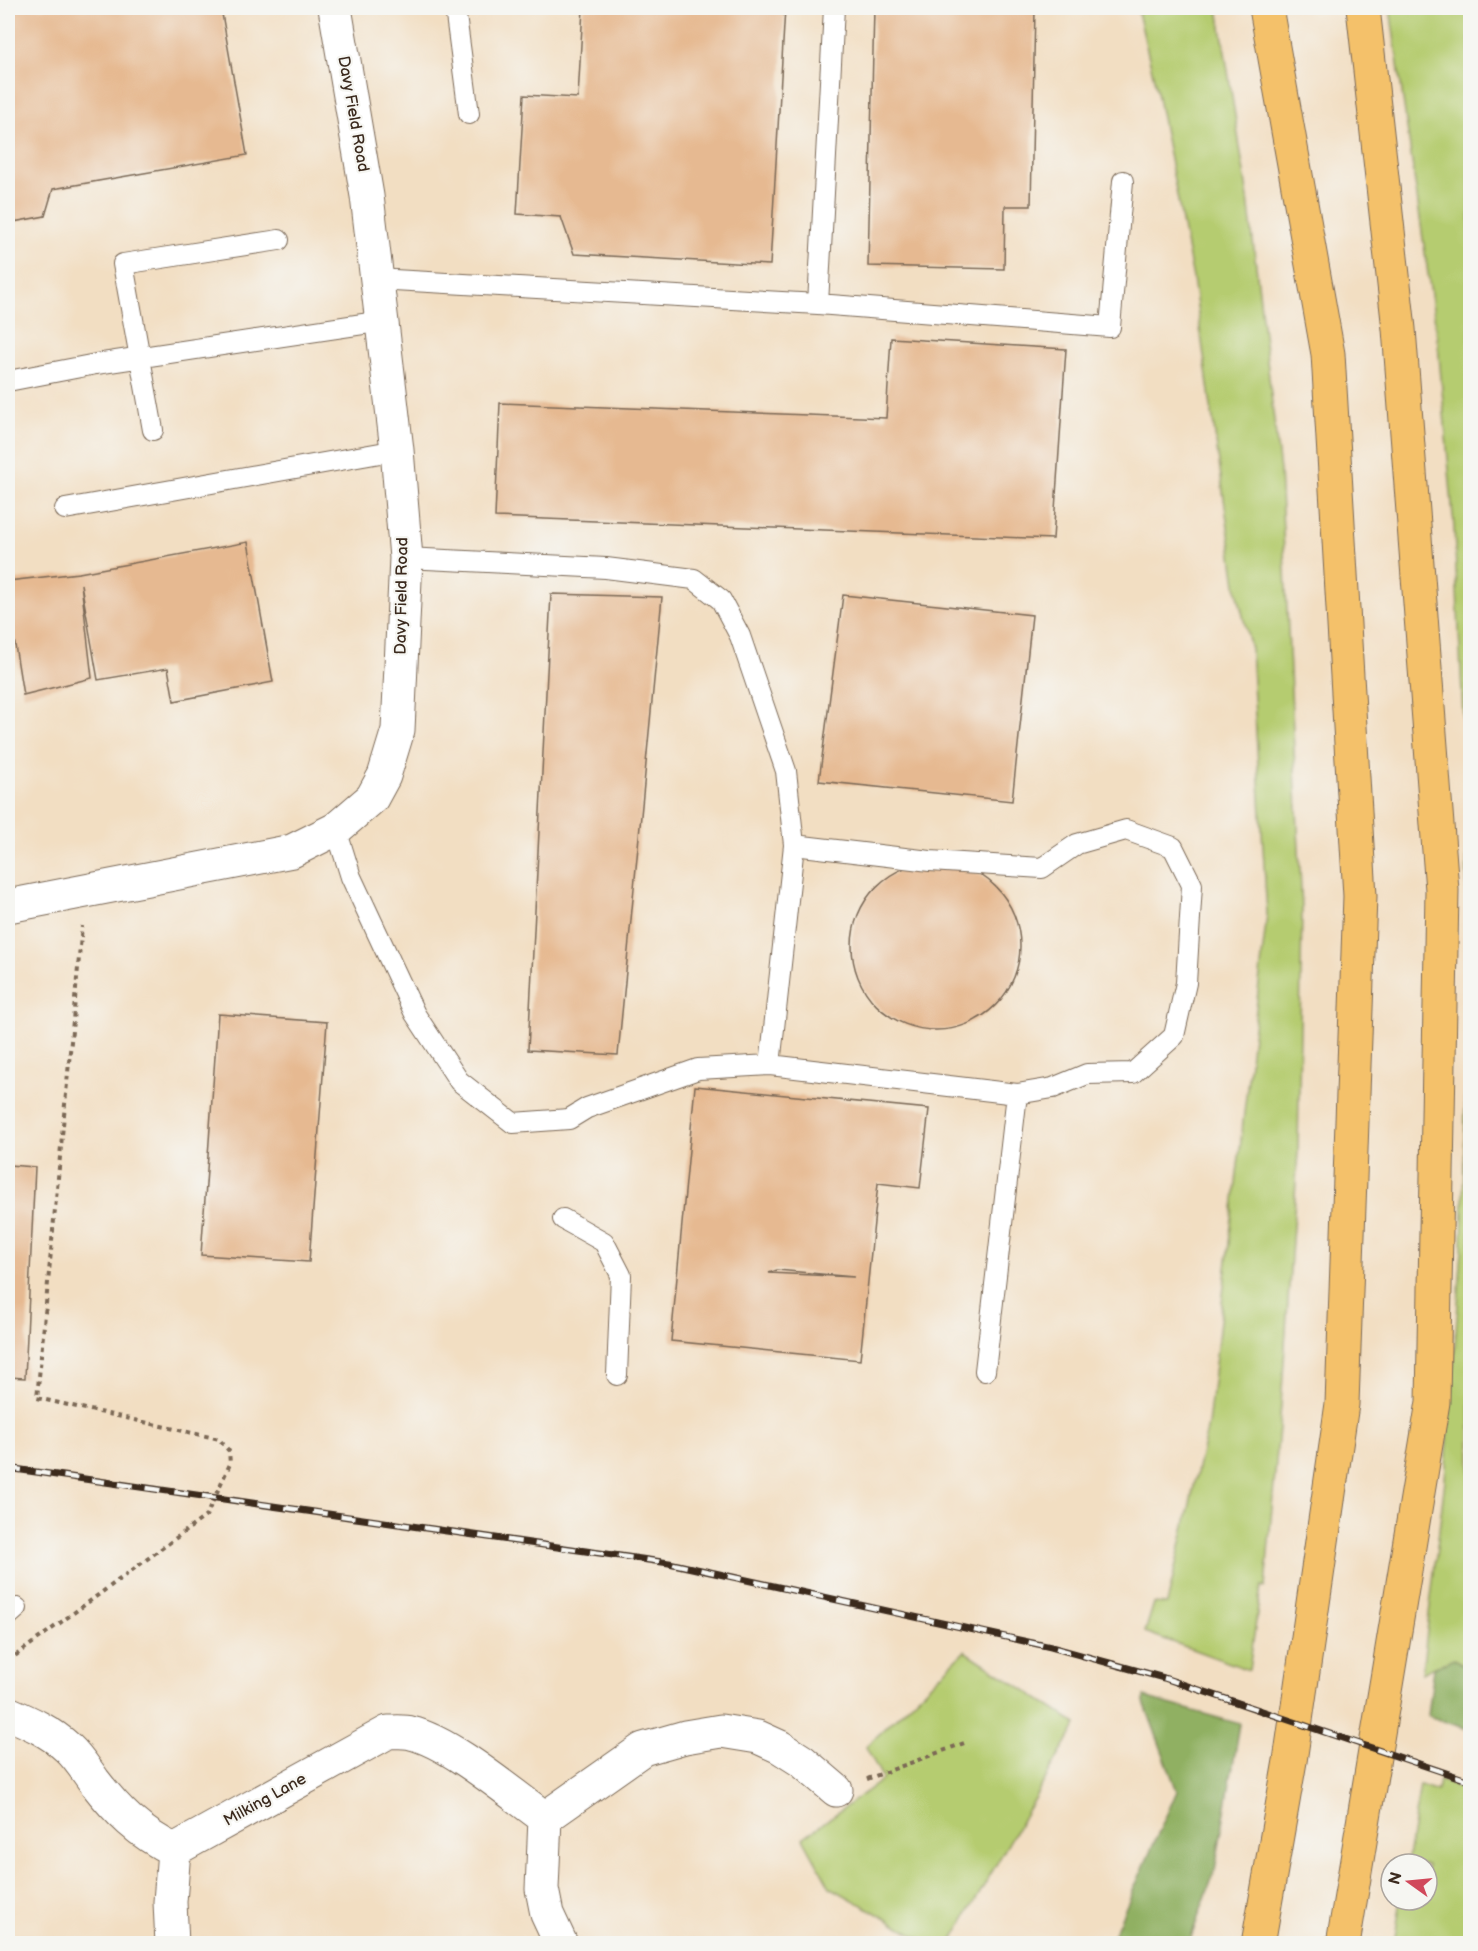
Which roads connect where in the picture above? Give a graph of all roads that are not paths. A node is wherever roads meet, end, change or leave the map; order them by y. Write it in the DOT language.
graph roads {
  1 [pos="335,8"];
  2 [pos="455,8"];
  3 [pos="834,8"];
  4 [pos="1266,8"];
  5 [pos="1363,8"];
  6 [pos="470,114"];
  7 [pos="1123,181"];
  8 [pos="279,240"];
  9 [pos="376,279"];
  10 [pos="818,304"];
  11 [pos="383,321"];
  12 [pos="141,357"];
  13 [pos="8,381"];
  14 [pos="153,430"];
  15 [pos="397,450"];
  16 [pos="65,509"];
  17 [pos="406,558"];
  18 [pos="336,829"];
  19 [pos="794,845"];
  20 [pos="8,906"];
  21 [pos="770,1065"];
  22 [pos="1017,1094"];
  23 [pos="563,1219"];
  24 [pos="985,1371"];
  25 [pos="617,1376"];
  26 [pos="8,1713"];
  27 [pos="836,1790"];
  28 [pos="545,1818"];
  29 [pos="174,1850"];
  30 [pos="172,1944"];
  31 [pos="561,1944"];
  32 [pos="1258,1944"];
  33 [pos="1343,1944"];
  1 -- 9 [label="street, Davy Field Road"];
  2 -- 6 [label="lane"];
  3 -- 10 [label="lane"];
  4 -- 32 [label="highway"];
  5 -- 33 [label="highway"];
  7 -- 10 [label="lane"];
  8 -- 12 [label="lane"];
  9 -- 10 [label="lane"];
  9 -- 11 [label="street, Davy Field Road"];
  11 -- 12 [label="lane"];
  11 -- 15 [label="street, Davy Field Road"];
  12 -- 13 [label="lane"];
  12 -- 14 [label="lane"];
  15 -- 16 [label="lane"];
  15 -- 17 [label="street, Davy Field Road"];
  17 -- 18 [label="street, Davy Field Road"];
  17 -- 19 [label="lane"];
  18 -- 20 [label="street, Davy Field Road"];
  18 -- 21 [label="lane"];
  19 -- 21 [label="lane"];
  19 -- 22 [label="lane"];
  21 -- 22 [label="lane"];
  22 -- 24 [label="lane"];
  23 -- 25 [label="lane"];
  26 -- 29 [label="street"];
  27 -- 28 [label="street"];
  28 -- 29 [label="street, Milking Lane"];
  28 -- 31 [label="street"];
  29 -- 30 [label="street"];
}
